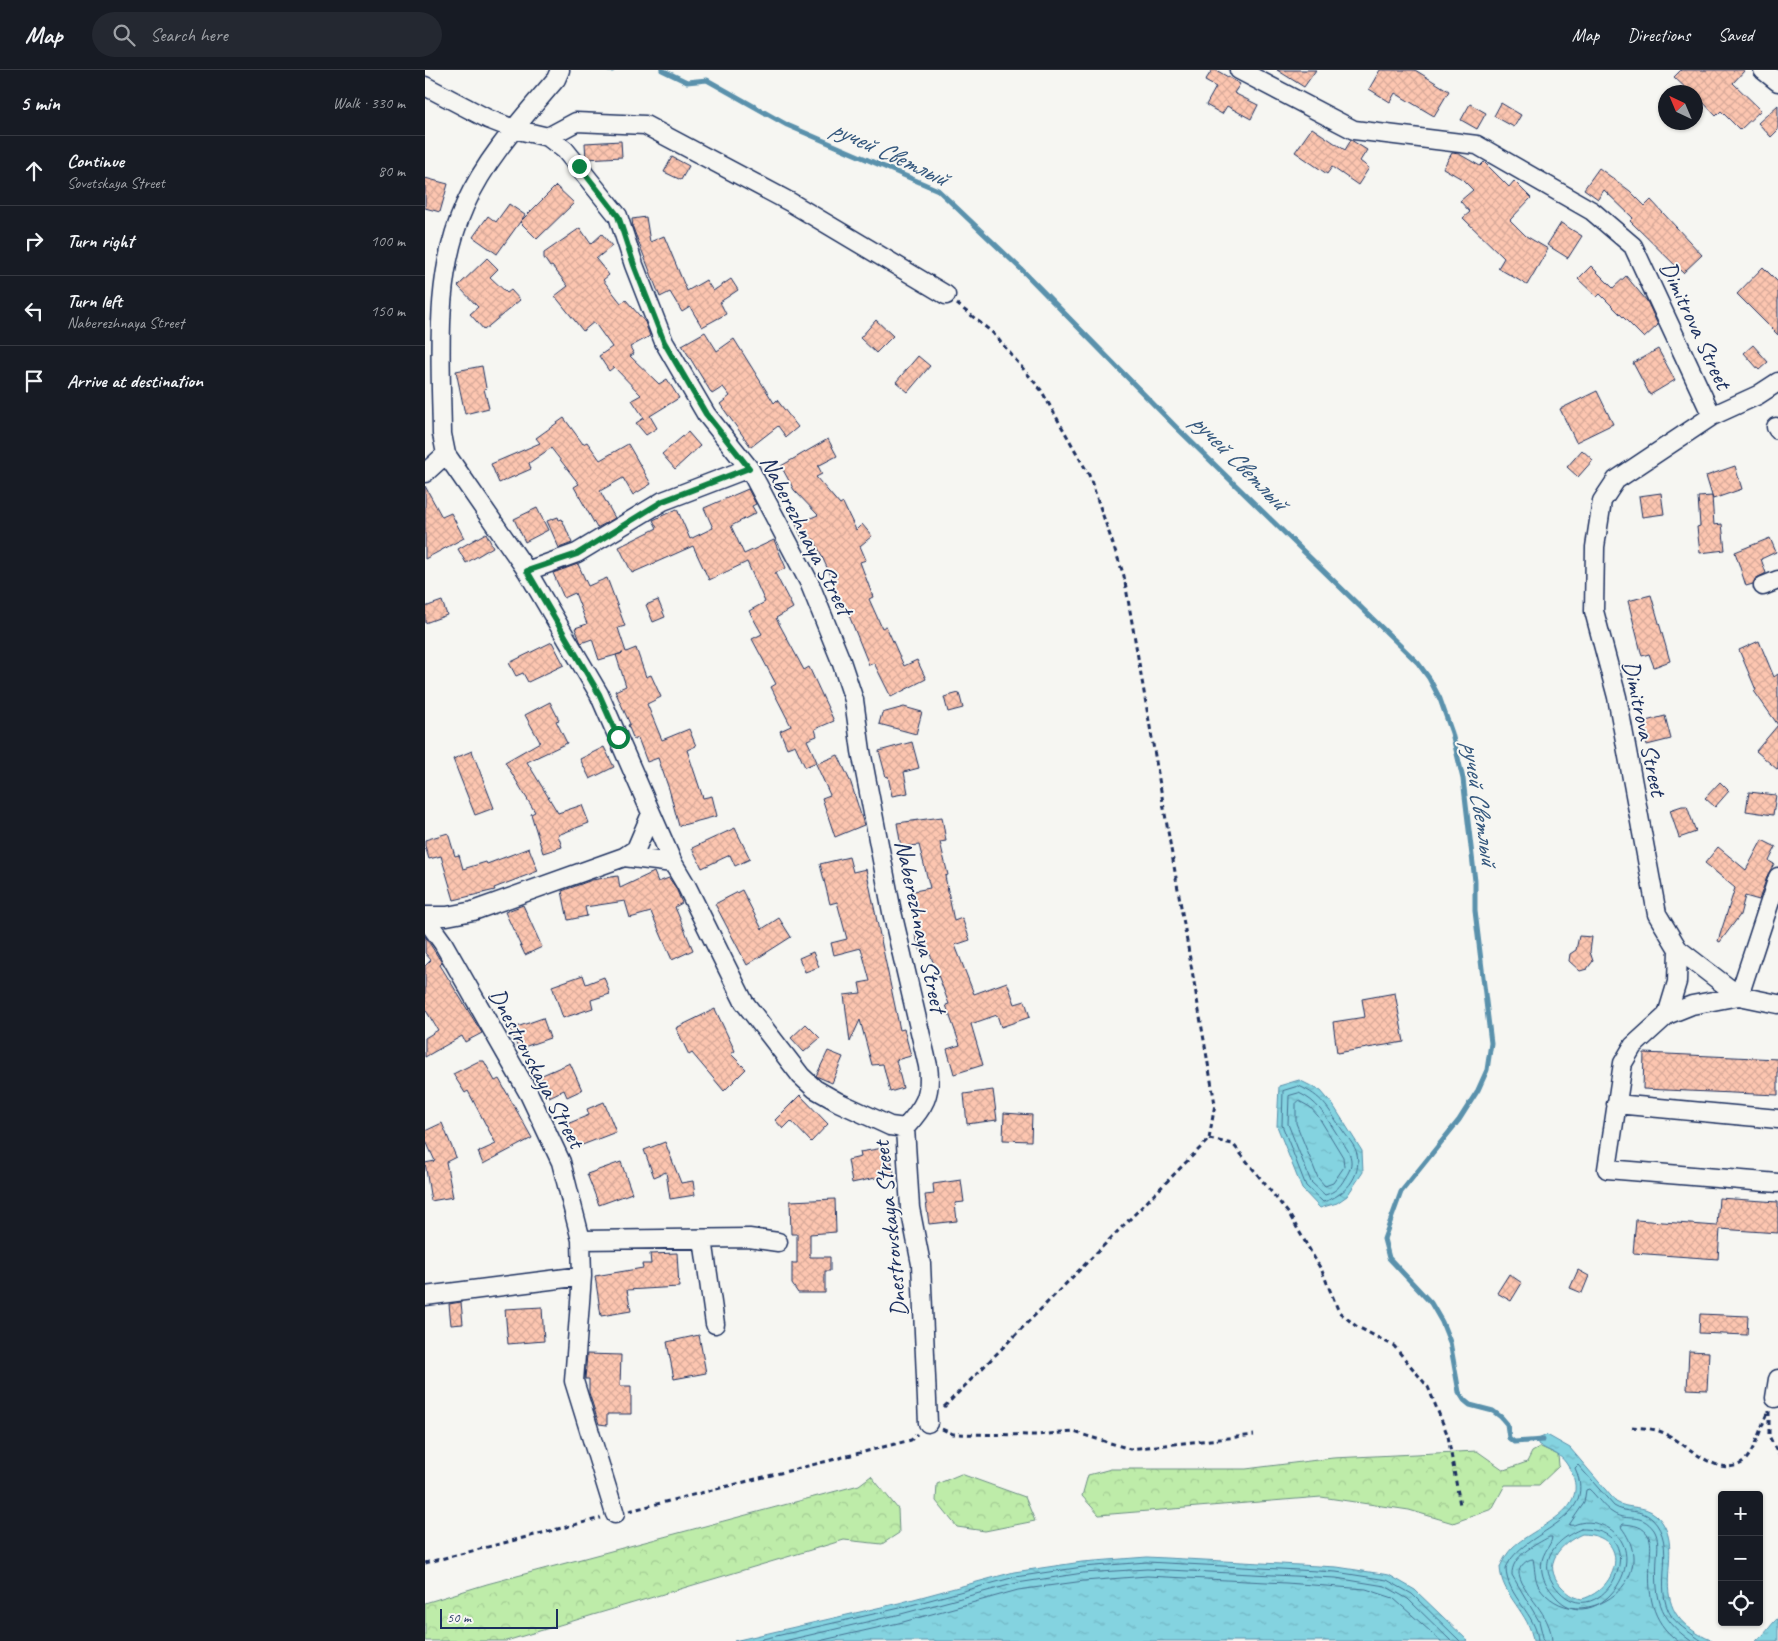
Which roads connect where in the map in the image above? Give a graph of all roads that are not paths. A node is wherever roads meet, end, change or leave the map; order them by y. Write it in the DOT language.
graph roads {
  1 [pos="1239,70"];
  2 [pos="1763,70"];
  3 [pos="558,74"];
  4 [pos="1778,82"];
  5 [pos="425,86"];
  6 [pos="514,129"];
  7 [pos="548,137"];
  8 [pos="946,295"];
  9 [pos="1778,382"];
  10 [pos="1778,391"];
  11 [pos="1758,395"];
  12 [pos="1712,416"];
  13 [pos="446,454"];
  14 [pos="749,468"];
  15 [pos="425,473"];
  16 [pos="527,571"];
  17 [pos="651,814"];
  18 [pos="624,857"];
  19 [pos="673,863"];
  20 [pos="1778,877"];
  21 [pos="425,917"];
  22 [pos="1678,949"];
  23 [pos="1739,996"];
  24 [pos="1778,1004"];
  25 [pos="1667,1015"];
  26 [pos="1616,1104"];
  27 [pos="1778,1119"];
  28 [pos="905,1128"];
  29 [pos="1778,1183"];
  30 [pos="703,1239"];
  31 [pos="581,1240"];
  32 [pos="778,1242"];
  33 [pos="581,1276"];
  34 [pos="425,1296"];
  35 [pos="715,1324"];
  36 [pos="1778,1379"];
  37 [pos="1775,1398"];
  38 [pos="928,1423"];
  39 [pos="615,1514"];
  1 -- 12 [label="street, Dimitrova Street"];
  2 -- 4 [label="street"];
  3 -- 6 [label="street"];
  5 -- 6 [label="street, Naberezhnaya Street"];
  6 -- 7 [label="street, Naberezhnaya Street"];
  6 -- 13 [label="street"];
  7 -- 8 [label="street"];
  7 -- 14 [label="street, Naberezhnaya Street"];
  9 -- 11 [label="street"];
  10 -- 11 [label="street"];
  11 -- 12 [label="street"];
  12 -- 22 [label="street, Dimitrova Street"];
  13 -- 15 [label="street"];
  13 -- 16 [label="street, Dnestrovskaya Street"];
  14 -- 16 [label="street"];
  14 -- 28 [label="street, Naberezhnaya Street"];
  16 -- 17 [label="street, Dnestrovskaya Street"];
  17 -- 18 [label="street"];
  17 -- 19 [label="street, Dnestrovskaya Street"];
  18 -- 19 [label="street"];
  18 -- 21 [label="street"];
  19 -- 28 [label="street, Dnestrovskaya Street"];
  20 -- 23 [label="street"];
  21 -- 31 [label="street, Dnestrovskaya Street"];
  22 -- 23 [label="street, Dimitrova Street"];
  22 -- 25 [label="street"];
  23 -- 24 [label="street, Dimitrova Street"];
  23 -- 25 [label="street"];
  25 -- 26 [label="street"];
  26 -- 27 [label="street"];
  26 -- 29 [label="street"];
  28 -- 38 [label="street, Dnestrovskaya Street"];
  30 -- 31 [label="street"];
  30 -- 32 [label="street"];
  30 -- 35 [label="street"];
  31 -- 33 [label="street, Dnestrovskaya Street"];
  33 -- 34 [label="street"];
  33 -- 39 [label="street, Dnestrovskaya Street"];
  36 -- 37 [label="street"];
}
